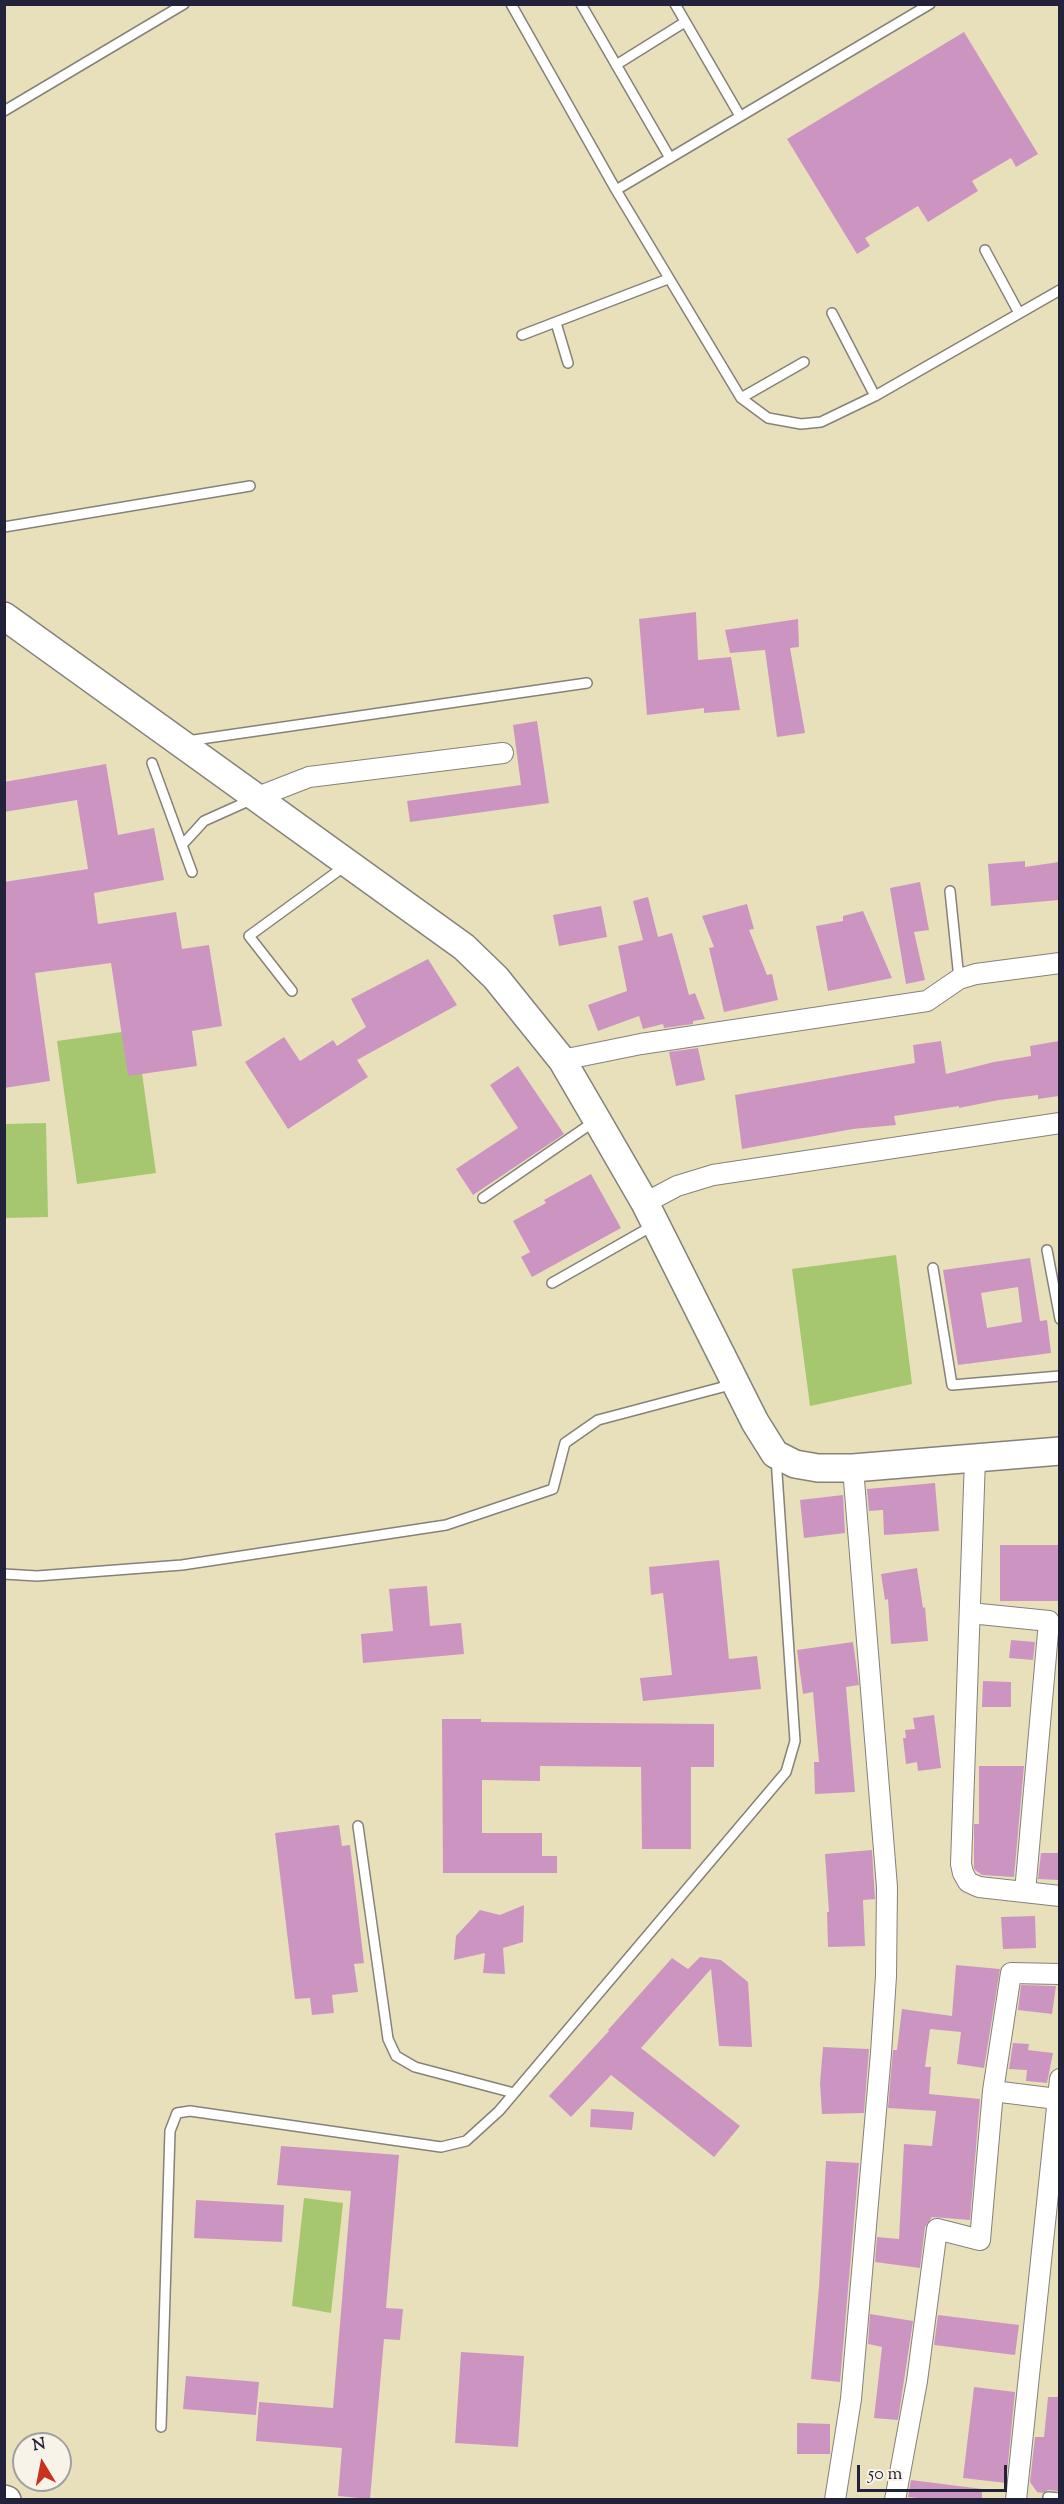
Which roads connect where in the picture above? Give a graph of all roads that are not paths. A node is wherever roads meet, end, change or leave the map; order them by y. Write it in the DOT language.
graph roads {
  1 [pos="184,4"];
  2 [pos="511,4"];
  3 [pos="581,4"];
  4 [pos="675,4"];
  5 [pos="930,4"];
  6 [pos="685,22"];
  7 [pos="616,65"];
  8 [pos="4,111"];
  9 [pos="740,116"];
  10 [pos="670,158"];
  11 [pos="616,190"];
  12 [pos="985,250"];
  13 [pos="668,279"];
  14 [pos="1059,290"];
  15 [pos="832,313"];
  16 [pos="1019,313"];
  17 [pos="556,323"];
  18 [pos="522,335"];
  19 [pos="804,362"];
  20 [pos="568,363"];
  21 [pos="875,396"];
  22 [pos="741,398"];
  23 [pos="250,486"];
  24 [pos="4,527"];
  25 [pos="4,616"];
  26 [pos="587,683"];
  27 [pos="178,742"];
  28 [pos="503,753"];
  29 [pos="152,763"];
  30 [pos="255,798"];
  31 [pos="182,845"];
  32 [pos="347,864"];
  33 [pos="192,872"];
  34 [pos="950,891"];
  35 [pos="1059,963"];
  36 [pos="959,979"];
  37 [pos="292,991"];
  38 [pos="562,1060"];
  39 [pos="597,1120"];
  40 [pos="1059,1123"];
  41 [pos="483,1198"];
  42 [pos="651,1213"];
  43 [pos="1047,1250"];
  44 [pos="933,1268"];
  45 [pos="552,1283"];
  46 [pos="1059,1319"];
  47 [pos="1059,1376"];
  48 [pos="735,1383"];
  49 [pos="1059,1451"];
  50 [pos="775,1454"];
  51 [pos="975,1458"];
  52 [pos="854,1468"];
  53 [pos="4,1574"];
  54 [pos="970,1613"];
  55 [pos="358,1826"];
  56 [pos="1025,1892"];
  57 [pos="1059,1896"];
  58 [pos="1059,1974"];
  59 [pos="1058,2089"];
  60 [pos="993,2091"];
  61 [pos="514,2093"];
  62 [pos="161,2427"];
  63 [pos="1048,2497"];
  64 [pos="1059,2498"];
  65 [pos="835,2499"];
  66 [pos="895,2499"];
  67 [pos="1016,2499"];
  1 -- 8 [label="lane"];
  2 -- 11 [label="lane"];
  3 -- 7 [label="lane"];
  4 -- 6 [label="lane"];
  5 -- 9 [label="lane"];
  6 -- 7 [label="lane"];
  6 -- 9 [label="lane"];
  7 -- 10 [label="lane"];
  9 -- 10 [label="lane"];
  10 -- 11 [label="lane"];
  11 -- 13 [label="lane"];
  12 -- 16 [label="lane"];
  13 -- 17 [label="lane"];
  13 -- 22 [label="lane"];
  14 -- 16 [label="lane"];
  15 -- 21 [label="lane"];
  16 -- 21 [label="lane"];
  17 -- 18 [label="lane"];
  17 -- 20 [label="lane"];
  19 -- 22 [label="lane"];
  21 -- 22 [label="lane"];
  23 -- 24 [label="lane"];
  25 -- 27 [label="street"];
  26 -- 27 [label="lane"];
  27 -- 30 [label="street"];
  28 -- 30 [label="street"];
  29 -- 31 [label="lane"];
  30 -- 31 [label="lane"];
  30 -- 32 [label="street"];
  31 -- 33 [label="lane"];
  32 -- 37 [label="lane"];
  32 -- 38 [label="street"];
  34 -- 36 [label="lane"];
  35 -- 36 [label="street"];
  36 -- 38 [label="street"];
  38 -- 39 [label="street"];
  39 -- 41 [label="lane"];
  39 -- 42 [label="street"];
  40 -- 42 [label="street"];
  42 -- 45 [label="lane"];
  42 -- 48 [label="street"];
  43 -- 46 [label="lane"];
  44 -- 47 [label="lane"];
  48 -- 50 [label="street"];
  48 -- 53 [label="lane"];
  49 -- 51 [label="street"];
  50 -- 52 [label="street"];
  50 -- 61 [label="lane"];
  51 -- 52 [label="street"];
  51 -- 54 [label="street"];
  52 -- 65 [label="street"];
  54 -- 56 [label="street"];
  54 -- 56 [label="street"];
  55 -- 61 [label="lane"];
  56 -- 57 [label="street"];
  58 -- 60 [label="street"];
  59 -- 60 [label="street"];
  59 -- 67 [label="street"];
  60 -- 66 [label="street"];
  61 -- 62 [label="lane"];
  63 -- 64 [label="lane"];
}
